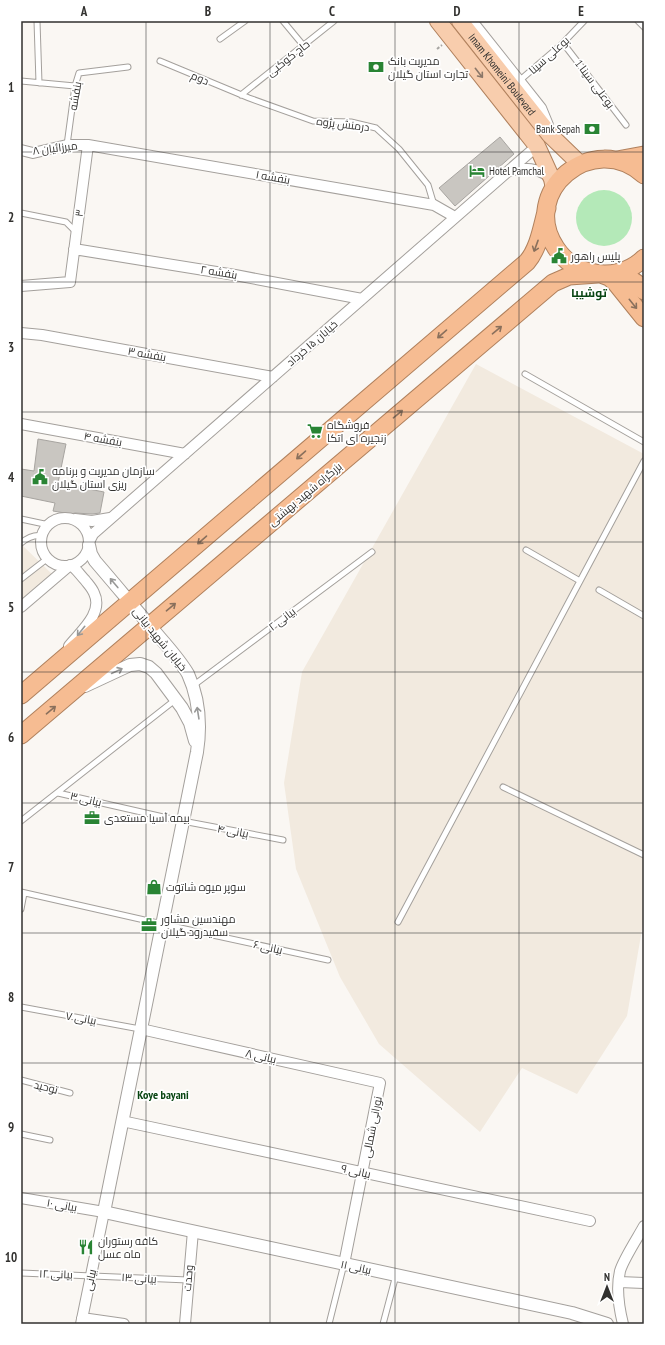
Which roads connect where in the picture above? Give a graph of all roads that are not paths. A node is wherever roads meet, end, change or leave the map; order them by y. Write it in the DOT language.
graph roads {
  1 [pos="37,21"];
  2 [pos="245,21"];
  3 [pos="283,21"];
  4 [pos="334,21"];
  5 [pos="438,21"];
  6 [pos="460,21"];
  7 [pos="472,21"];
  8 [pos="584,21"];
  9 [pos="638,21"];
  10 [pos="644,26"];
  11 [pos="220,39"];
  12 [pos="563,43"];
  13 [pos="303,46"];
  14 [pos="160,61"];
  15 [pos="128,67"];
  16 [pos="21,81"];
  17 [pos="39,83"];
  18 [pos="516,84"];
  19 [pos="75,86"];
  20 [pos="241,95"];
  21 [pos="626,125"];
  22 [pos="67,145"];
  23 [pos="88,145"];
  24 [pos="536,146"];
  25 [pos="21,150"];
  26 [pos="644,156"];
  27 [pos="616,160"];
  28 [pos="580,162"];
  29 [pos="507,171"];
  30 [pos="644,175"];
  31 [pos="553,184"];
  32 [pos="434,205"];
  33 [pos="547,208"];
  34 [pos="21,213"];
  35 [pos="455,217"];
  36 [pos="76,233"];
  37 [pos="74,249"];
  38 [pos="644,258"];
  39 [pos="602,274"];
  40 [pos="21,286"];
  41 [pos="644,291"];
  42 [pos="362,298"];
  43 [pos="644,318"];
  44 [pos="21,333"];
  45 [pos="525,374"];
  46 [pos="273,377"];
  47 [pos="21,424"];
  48 [pos="644,442"];
  49 [pos="185,454"];
  50 [pos="644,461"];
  51 [pos="114,516"];
  52 [pos="21,519"];
  53 [pos="70,519"];
  54 [pos="48,525"];
  55 [pos="43,536"];
  56 [pos="21,543"];
  57 [pos="89,544"];
  58 [pos="526,550"];
  59 [pos="372,552"];
  60 [pos="48,558"];
  61 [pos="69,565"];
  62 [pos="21,579"];
  63 [pos="580,581"];
  64 [pos="599,590"];
  65 [pos="130,602"];
  66 [pos="21,607"];
  67 [pos="644,616"];
  68 [pos="150,626"];
  69 [pos="49,671"];
  70 [pos="192,686"];
  71 [pos="70,694"];
  72 [pos="21,695"];
  73 [pos="176,699"];
  74 [pos="21,735"];
  75 [pos="197,752"];
  76 [pos="503,787"];
  77 [pos="58,793"];
  78 [pos="21,821"];
  79 [pos="183,822"];
  80 [pos="283,840"];
  81 [pos="644,855"];
  82 [pos="23,892"];
  83 [pos="21,909"];
  84 [pos="398,922"];
  85 [pos="162,924"];
  86 [pos="328,960"];
  87 [pos="21,1007"];
  88 [pos="141,1029"];
  89 [pos="21,1080"];
  90 [pos="380,1083"];
  91 [pos="70,1093"];
  92 [pos="122,1121"];
  93 [pos="21,1134"];
  94 [pos="50,1140"];
  95 [pos="362,1172"];
  96 [pos="21,1198"];
  97 [pos="104,1212"];
  98 [pos="590,1221"];
  99 [pos="644,1226"];
  100 [pos="193,1231"];
  101 [pos="344,1264"];
  102 [pos="21,1273"];
  103 [pos="90,1275"];
  104 [pos="396,1275"];
  105 [pos="188,1280"];
  106 [pos="619,1282"];
  107 [pos="644,1283"];
  108 [pos="577,1319"];
  109 [pos="81,1321"];
  110 [pos="120,1324"];
  111 [pos="185,1324"];
  112 [pos="329,1324"];
  113 [pos="383,1324"];
  114 [pos="607,1324"];
  115 [pos="623,1324"];
  1 -- 17 [label="lane"];
  2 -- 11 [label="lane"];
  3 -- 13 [label="lane"];
  4 -- 13 [label="lane, حاج کوکبی"];
  5 -- 24 [label="main road, Imam Khomeini Boulevard, one-way"];
  6 -- 18 [label="main road, Imam Khomeini Boulevard"];
  7 -- 18 [label="street"];
  8 -- 12 [label="lane, بوعلی سینا"];
  9 -- 10 [label="lane"];
  12 -- 18 [label="lane, بوعلی سینا"];
  12 -- 21 [label="lane, بوعلی سینا 1"];
  13 -- 20 [label="lane, حاج کوکبی"];
  14 -- 20 [label="lane, دوم"];
  15 -- 19 [label="lane, بنفشه"];
  16 -- 17 [label="lane"];
  17 -- 19 [label="lane"];
  18 -- 28 [label="main road, Imam Khomeini Boulevard"];
  19 -- 22 [label="lane, بنفشه"];
  20 -- 32 [label="lane, درمنش پژوه"];
  22 -- 23 [label="street, میرزائیان ۸"];
  22 -- 25 [label="street, میرزائیان ۸"];
  23 -- 32 [label="street, بنفشه ۱"];
  23 -- 36 [label="street, ۳"];
  24 -- 29 [label="street, خیابان ۱۵ خرداد"];
  24 -- 31 [label="main road, Imam Khomeini Boulevard"];
  26 -- 27 [label="highway"];
  27 -- 28 [label="highway"];
  27 -- 30 [label="highway"];
  28 -- 31 [label="highway"];
  29 -- 31 [label="street"];
  29 -- 35 [label="street, خیابان ۱۵ خرداد"];
  31 -- 33 [label="highway"];
  32 -- 35 [label="street, بنفشه ۱"];
  33 -- 39 [label="highway"];
  33 -- 65 [label="highway, one-way"];
  34 -- 36 [label="lane"];
  35 -- 42 [label="street, خیابان ۱۵ خرداد"];
  36 -- 37 [label="street, ۳"];
  37 -- 40 [label="street, ۳"];
  37 -- 42 [label="street, بنفشه ۲"];
  38 -- 39 [label="highway"];
  39 -- 41 [label="highway"];
  39 -- 43 [label="highway, one-way"];
  68 -- 39 [label="highway, بزرگراه شهید بهشتی, one-way"];
  42 -- 46 [label="street, خیابان ۱۵ خرداد"];
  44 -- 46 [label="street, بنفشه ۳"];
  45 -- 48 [label="lane"];
  46 -- 49 [label="street, خیابان ۱۵ خرداد"];
  47 -- 49 [label="street, بنفشه ۴"];
  49 -- 51 [label="street, خیابان ۱۵ خرداد"];
  50 -- 63 [label="lane"];
  51 -- 53 [label="street"];
  51 -- 57 [label="street, خیابان ۱۵ خرداد"];
  52 -- 54 [label="lane"];
  53 -- 54 [label="street"];
  53 -- 57 [label="street"];
  54 -- 55 [label="street"];
  55 -- 56 [label="lane"];
  55 -- 60 [label="street"];
  57 -- 61 [label="street"];
  65 -- 57 [label="street, خیابان شهید بیانی, one-way"];
  58 -- 63 [label="lane"];
  59 -- 70 [label="lane, بیانی ۲"];
  60 -- 61 [label="street"];
  60 -- 62 [label="lane"];
  61 -- 66 [label="street"];
  61 -- 69 [label="street, one-way"];
  63 -- 84 [label="lane"];
  64 -- 67 [label="lane"];
  65 -- 68 [label="street, خیابان شهید بیانی"];
  65 -- 69 [label="highway"];
  68 -- 70 [label="street, خیابان شهید بیانی"];
  68 -- 71 [label="highway, بزرگراه شهید بهشتی"];
  69 -- 72 [label="highway"];
  75 -- 70 [label="street, خیابان شهید بیانی, one-way"];
  71 -- 73 [label="street, one-way"];
  74 -- 71 [label="highway, بزرگراه شهید بهشتی, one-way"];
  73 -- 75 [label="street"];
  73 -- 77 [label="lane"];
  75 -- 79 [label="street, خیابان شهید بیانی"];
  76 -- 81 [label="lane"];
  77 -- 78 [label="lane"];
  77 -- 79 [label="lane, بیانی ۳"];
  79 -- 80 [label="lane, بیانی ۴"];
  79 -- 85 [label="street, خیابان شهید بیانی"];
  82 -- 83 [label="lane"];
  82 -- 85 [label="lane, بیانی ۶"];
  85 -- 86 [label="lane, بیانی ۶"];
  85 -- 88 [label="street, خیابان شهید بیانی"];
  87 -- 88 [label="lane, بیانی ۷"];
  88 -- 90 [label="street, بیانی ۸"];
  88 -- 92 [label="street, خیابان شهید بیانی"];
  89 -- 91 [label="lane, توحید"];
  90 -- 95 [label="street, نورانی شمالی"];
  92 -- 95 [label="street, بیانی ۹"];
  92 -- 97 [label="street, خیابان شهید بیانی"];
  93 -- 94 [label="lane"];
  95 -- 98 [label="street, بیانی ۹"];
  95 -- 101 [label="street, نورانی شمالی"];
  96 -- 97 [label="street, بیانی ۱۰"];
  97 -- 100 [label="street, بیانی ۱۱"];
  97 -- 103 [label="street, بیانی"];
  99 -- 106 [label="street"];
  100 -- 101 [label="street, بیانی ۱۱"];
  100 -- 105 [label="street, وحدت"];
  101 -- 104 [label="street, بیانی ۱۱"];
  101 -- 112 [label="lane"];
  102 -- 103 [label="lane, بیانی ۱۲"];
  103 -- 105 [label="lane, بیانی ۱۳"];
  103 -- 109 [label="street, بیانی"];
  104 -- 108 [label="street, بیانی ۱۱"];
  104 -- 113 [label="lane"];
  105 -- 111 [label="street, وحدت"];
  106 -- 107 [label="street"];
  106 -- 115 [label="street"];
  108 -- 114 [label="street, بیانی ۱۱"];
  109 -- 110 [label="street"];
}
